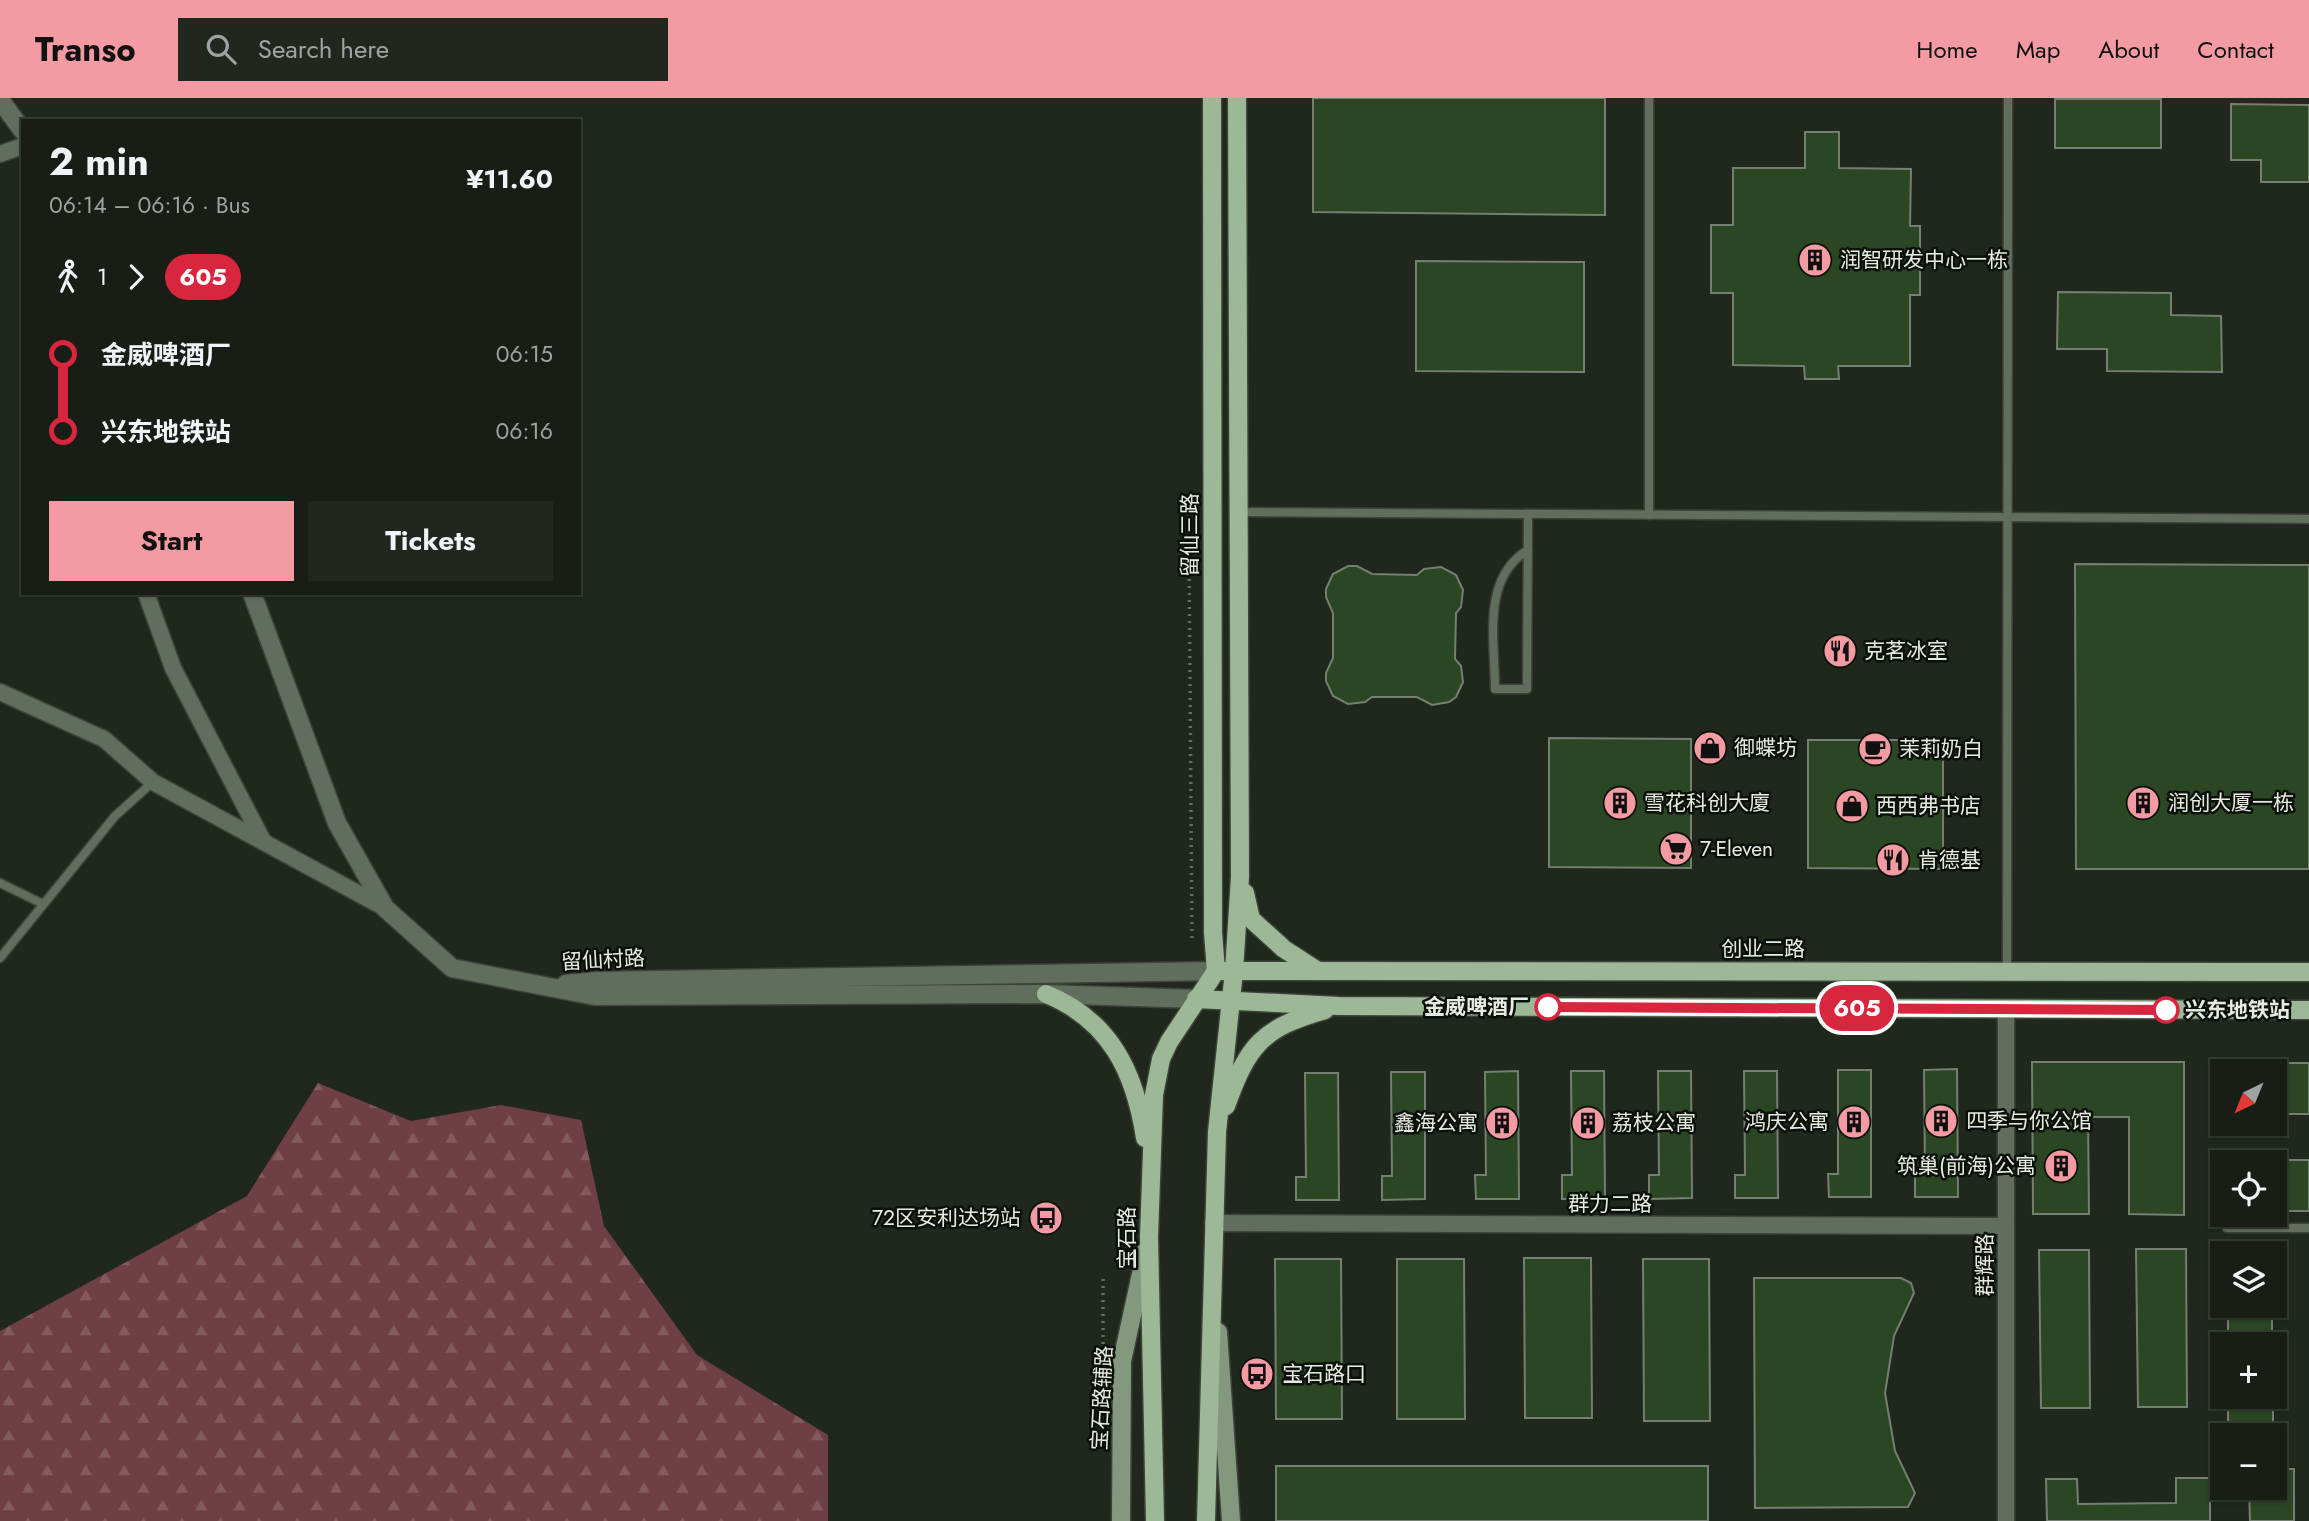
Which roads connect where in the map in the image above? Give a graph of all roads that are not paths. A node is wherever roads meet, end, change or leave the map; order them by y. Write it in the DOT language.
graph roads {
  1 [pos="1212,98"];
  2 [pos="1237,98"];
  3 [pos="1649,98"];
  4 [pos="2008,98"];
  5 [pos="0,100"];
  6 [pos="21,128"];
  7 [pos="21,147"];
  8 [pos="0,154"];
  9 [pos="1239,512"];
  10 [pos="1528,514"];
  11 [pos="1649,515"];
  12 [pos="2007,517"];
  13 [pos="2309,519"];
  14 [pos="1528,550"];
  15 [pos="147,595"];
  16 [pos="253,595"];
  17 [pos="0,692"];
  18 [pos="153,782"];
  19 [pos="263,841"];
  20 [pos="1240,877"];
  21 [pos="0,883"];
  22 [pos="43,904"];
  23 [pos="385,908"];
  24 [pos="0,958"];
  25 [pos="1216,971"];
  26 [pos="1234,971"];
  27 [pos="1318,971"];
  28 [pos="2007,971"];
  29 [pos="2309,972"];
  30 [pos="552,985"];
  31 [pos="1046,994"];
  32 [pos="1196,999"];
  33 [pos="1231,999"];
  34 [pos="1339,1006"];
  35 [pos="2006,1009"];
  36 [pos="2309,1010"];
  37 [pos="1217,1132"];
  38 [pos="1149,1170"];
  39 [pos="1213,1223"];
  40 [pos="2006,1226"];
  41 [pos="2227,1228"];
  42 [pos="2309,1228"];
  43 [pos="1149,1237"];
  44 [pos="1212,1251"];
  45 [pos="1121,1521"];
  46 [pos="1154,1521"];
  47 [pos="1206,1521"];
  48 [pos="1231,1521"];
  49 [pos="2006,1521"];
  1 -- 25 [label="main road, 留仙三路"];
  2 -- 9 [label="main road"];
  3 -- 11 [label="lane"];
  4 -- 12 [label="lane"];
  5 -- 6 [label="street"];
  7 -- 8 [label="street"];
  9 -- 10 [label="lane"];
  9 -- 20 [label="main road"];
  10 -- 11 [label="lane"];
  10 -- 14 [label="lane"];
  11 -- 12 [label="lane"];
  12 -- 13 [label="lane"];
  12 -- 28 [label="lane"];
  14 -- 14 [label="lane"];
  15 -- 19 [label="street"];
  16 -- 23 [label="street"];
  17 -- 18 [label="street"];
  18 -- 19 [label="street"];
  18 -- 22 [label="lane"];
  19 -- 23 [label="street"];
  20 -- 26 [label="main road"];
  20 -- 27 [label="main road"];
  21 -- 22 [label="lane"];
  22 -- 24 [label="lane"];
  23 -- 30 [label="street"];
  25 -- 26 [label="main road, 创业二路"];
  25 -- 30 [label="street, 留仙村路"];
  25 -- 32 [label="main road, 宝石路"];
  26 -- 27 [label="main road, 创业二路"];
  26 -- 33 [label="main road"];
  27 -- 28 [label="main road, 创业二路"];
  28 -- 29 [label="main road, 创业二路"];
  30 -- 31 [label="street, 留仙村路"];
  31 -- 32 [label="street, 留仙村路"];
  31 -- 38 [label="main road"];
  32 -- 33 [label="main road"];
  32 -- 38 [label="main road, 宝石路"];
  33 -- 34 [label="main road"];
  33 -- 37 [label="main road"];
  34 -- 35 [label="main road"];
  34 -- 37 [label="main road"];
  35 -- 36 [label="main road"];
  35 -- 40 [label="street, 群辉路"];
  37 -- 39 [label="main road"];
  38 -- 43 [label="main road, 宝石路"];
  39 -- 40 [label="street, 群力二路"];
  39 -- 44 [label="main road"];
  40 -- 49 [label="street, 群辉路"];
  41 -- 42 [label="lane"];
  43 -- 45 [label="main road, 宝石路辅路"];
  43 -- 46 [label="main road, 宝石路"];
  44 -- 47 [label="main road"];
  44 -- 48 [label="main road"];
}
